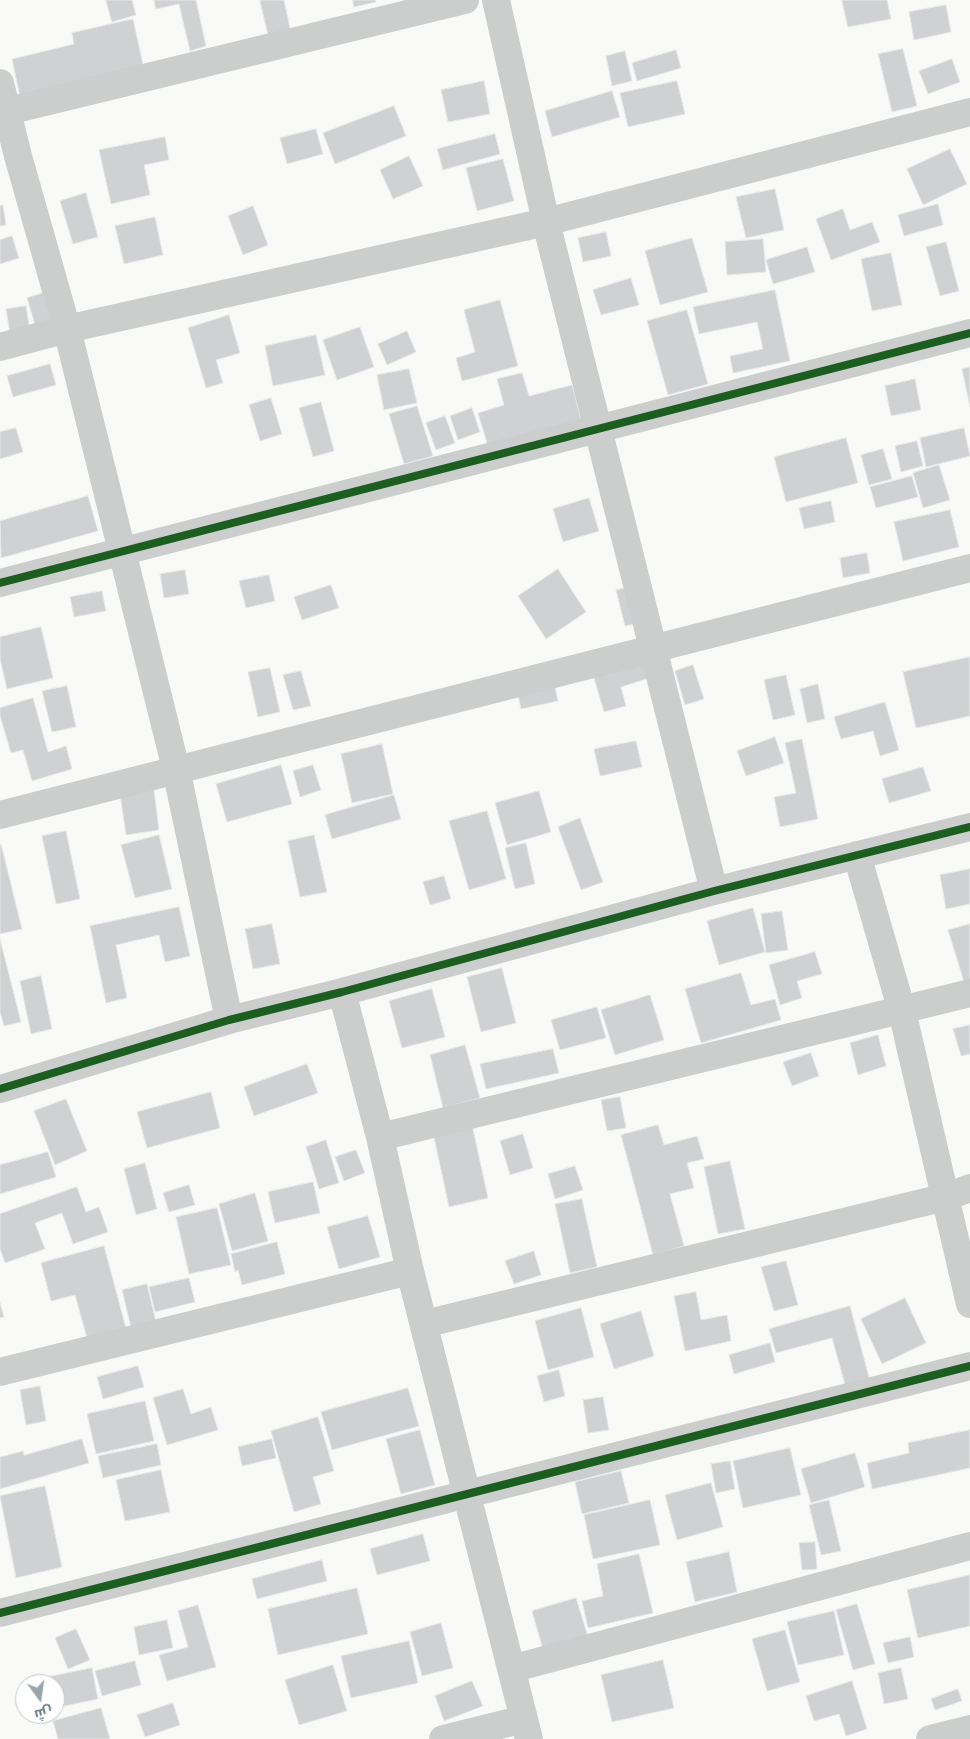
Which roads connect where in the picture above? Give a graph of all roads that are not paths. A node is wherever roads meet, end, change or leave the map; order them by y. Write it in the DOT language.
graph roads {
  1 [pos="464,0"];
  2 [pos="496,0"];
  3 [pos="0,83"];
  4 [pos="4,112"];
  5 [pos="970,112"];
  6 [pos="546,222"];
  7 [pos="67,329"];
  8 [pos="970,333"];
  9 [pos="0,347"];
  10 [pos="598,430"];
  11 [pos="121,552"];
  12 [pos="970,568"];
  13 [pos="0,583"];
  14 [pos="654,649"];
  15 [pos="176,769"];
  16 [pos="0,815"];
  17 [pos="970,827"];
  18 [pos="857,855"];
  19 [pos="714,891"];
  20 [pos="342,992"];
  21 [pos="970,993"];
  22 [pos="902,1011"];
  23 [pos="230,1020"];
  24 [pos="0,1089"];
  25 [pos="380,1138"];
  26 [pos="958,1192"];
  27 [pos="410,1271"];
  28 [pos="970,1304"];
  29 [pos="424,1324"];
  30 [pos="970,1366"];
  31 [pos="0,1372"];
  32 [pos="467,1495"];
  33 [pos="970,1546"];
  34 [pos="0,1613"];
  35 [pos="511,1669"];
  36 [pos="526,1729"];
  37 [pos="970,1729"];
  38 [pos="443,1739"];
  39 [pos="930,1739"];
  1 -- 4 [label="street"];
  2 -- 6 [label="street"];
  3 -- 4 [label="street"];
  4 -- 7 [label="street"];
  5 -- 6 [label="street"];
  6 -- 7 [label="street"];
  6 -- 10 [label="street"];
  7 -- 9 [label="street"];
  7 -- 11 [label="street"];
  8 -- 10 [label="street"];
  10 -- 11 [label="street"];
  10 -- 14 [label="street"];
  11 -- 13 [label="street"];
  11 -- 15 [label="street"];
  12 -- 14 [label="street"];
  14 -- 15 [label="street"];
  14 -- 19 [label="street"];
  15 -- 16 [label="street"];
  15 -- 23 [label="street"];
  17 -- 18 [label="street"];
  18 -- 19 [label="street"];
  18 -- 22 [label="street"];
  19 -- 20 [label="street"];
  20 -- 23 [label="street"];
  20 -- 25 [label="street"];
  21 -- 22 [label="street"];
  22 -- 25 [label="street"];
  22 -- 26 [label="street"];
  23 -- 24 [label="street"];
  25 -- 27 [label="street"];
  26 -- 28 [label="street"];
  26 -- 29 [label="street"];
  27 -- 29 [label="street"];
  27 -- 31 [label="street"];
  29 -- 32 [label="street"];
  30 -- 32 [label="street"];
  32 -- 34 [label="street"];
  32 -- 35 [label="street"];
  33 -- 35 [label="street"];
  35 -- 36 [label="street"];
  36 -- 38 [label="street"];
  37 -- 39 [label="street"];
}
